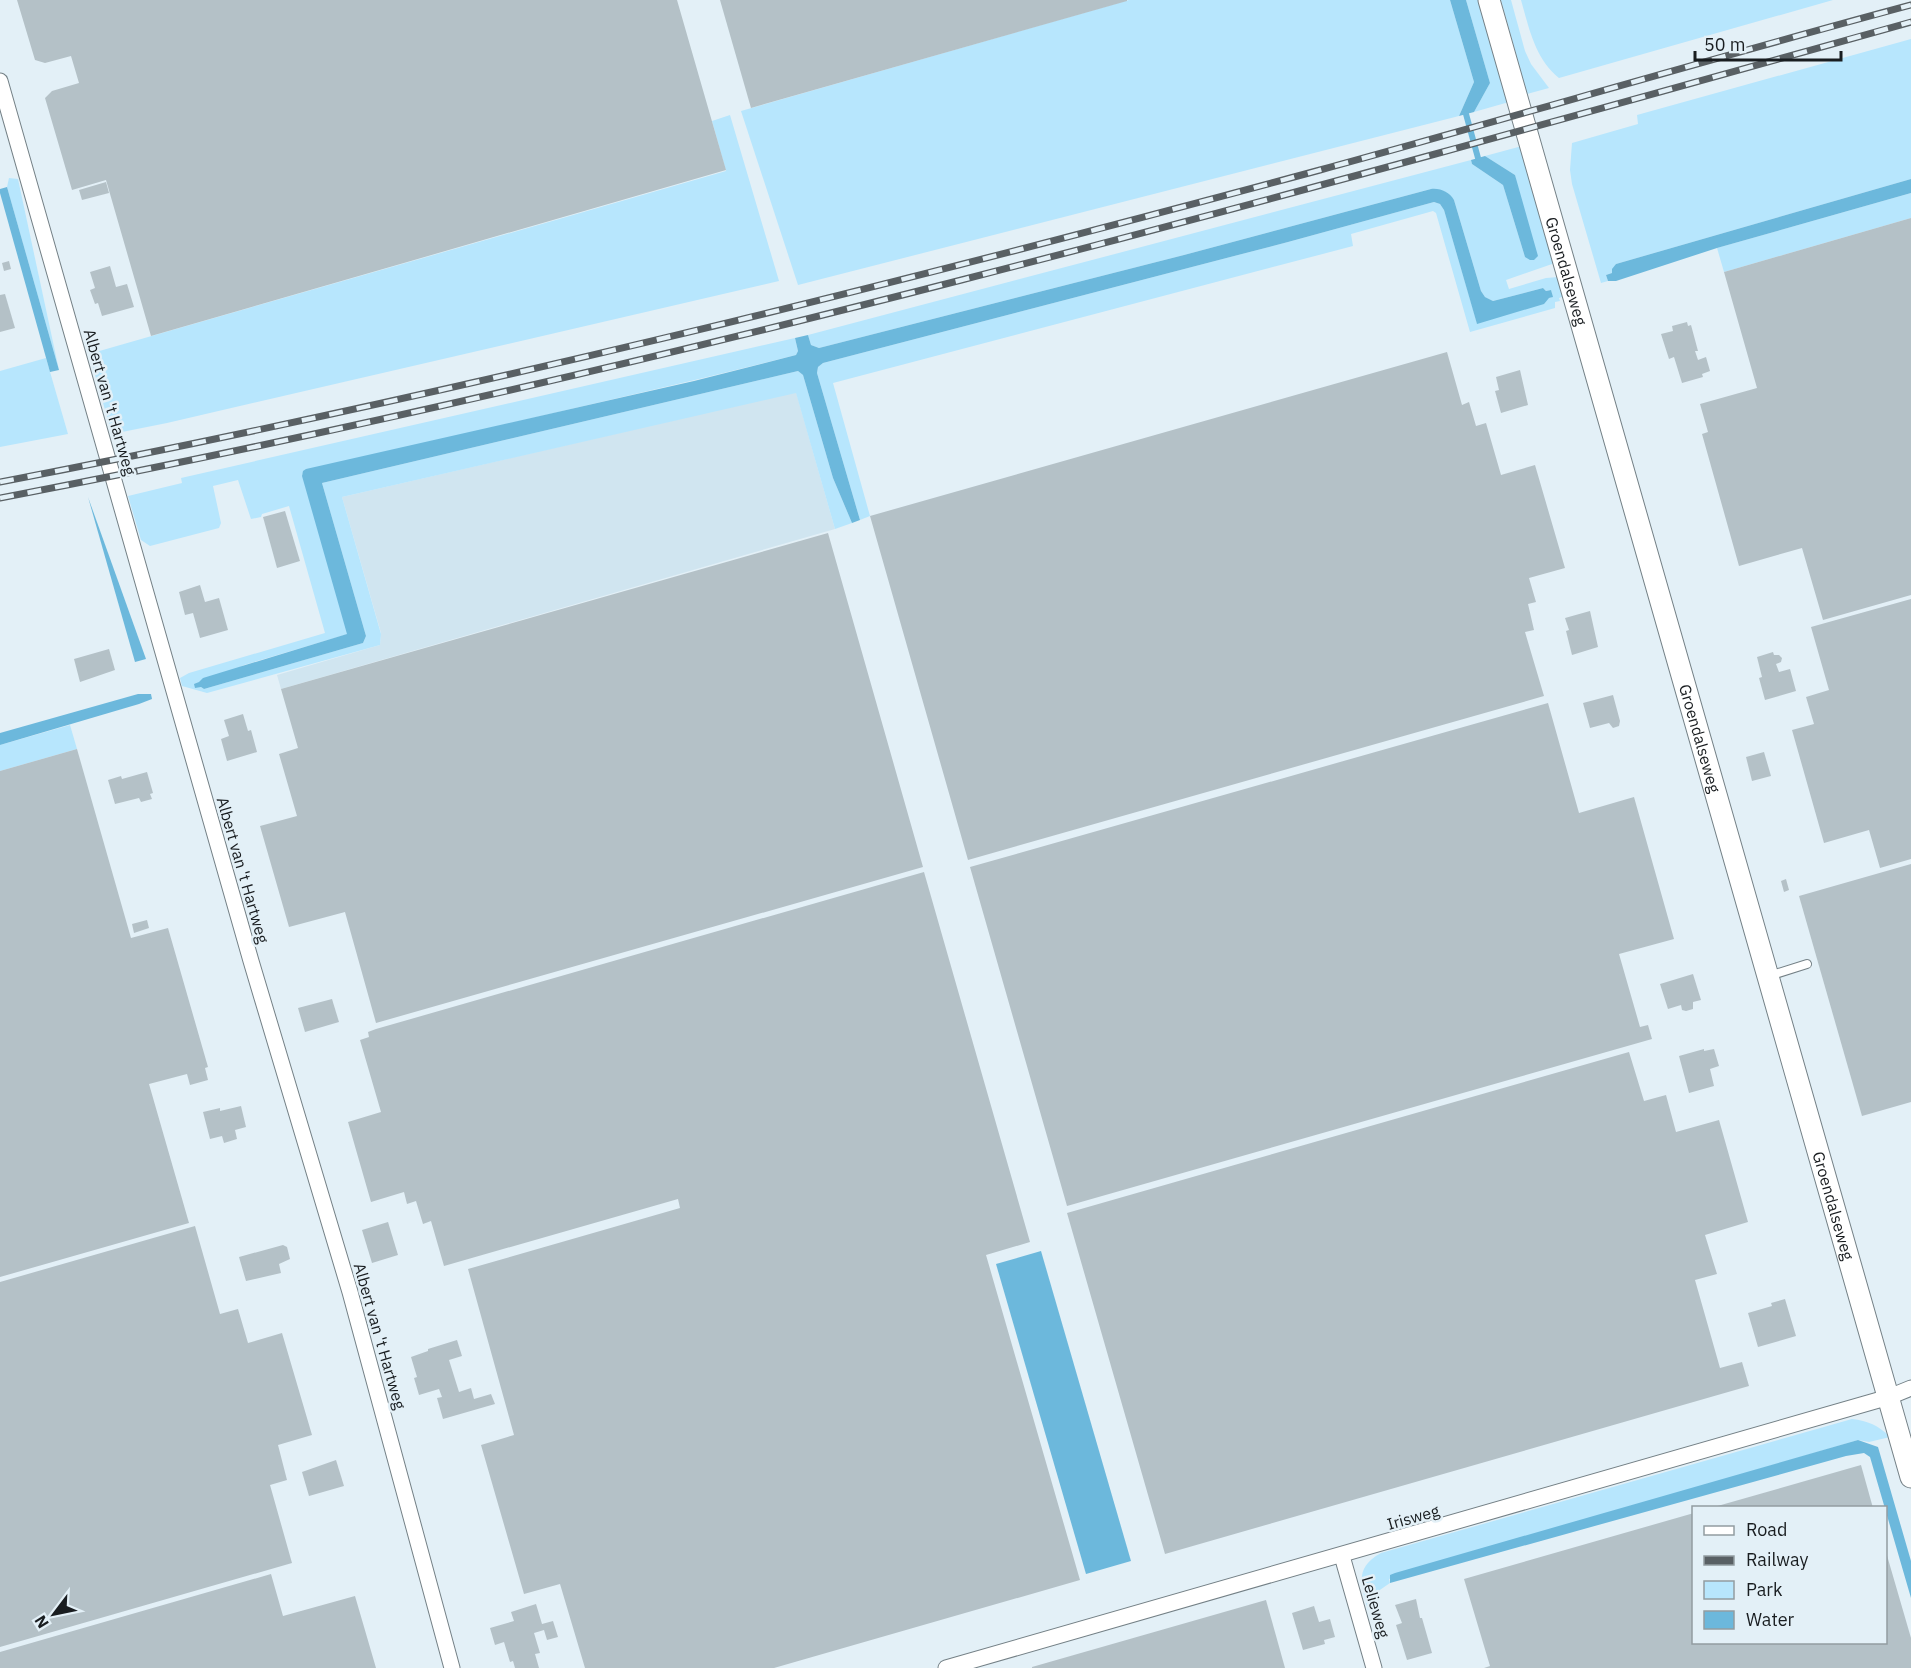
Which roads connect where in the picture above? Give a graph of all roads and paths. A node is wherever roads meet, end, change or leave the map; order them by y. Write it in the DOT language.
graph roads {
  1 [pos="1489,0"];
  2 [pos="0,81"];
  3 [pos="1807,964"];
  4 [pos="1767,977"];
  5 [pos="1911,1388"];
  6 [pos="1889,1397"];
  7 [pos="1911,1477"];
  8 [pos="1342,1556"];
  9 [pos="452,1668"];
  10 [pos="946,1668"];
  11 [pos="1374,1668"];
  1 -- 4 [label="street, Groendalseweg"];
  2 -- 9 [label="street, Albert van 't Hartweg"];
  3 -- 4 [label="lane"];
  4 -- 6 [label="street, Groendalseweg"];
  5 -- 6 [label="street, Irisweg"];
  6 -- 7 [label="street, Groendalseweg"];
  6 -- 8 [label="street, Irisweg"];
  8 -- 10 [label="street, Irisweg"];
  8 -- 11 [label="street, Lelieweg"];
}
